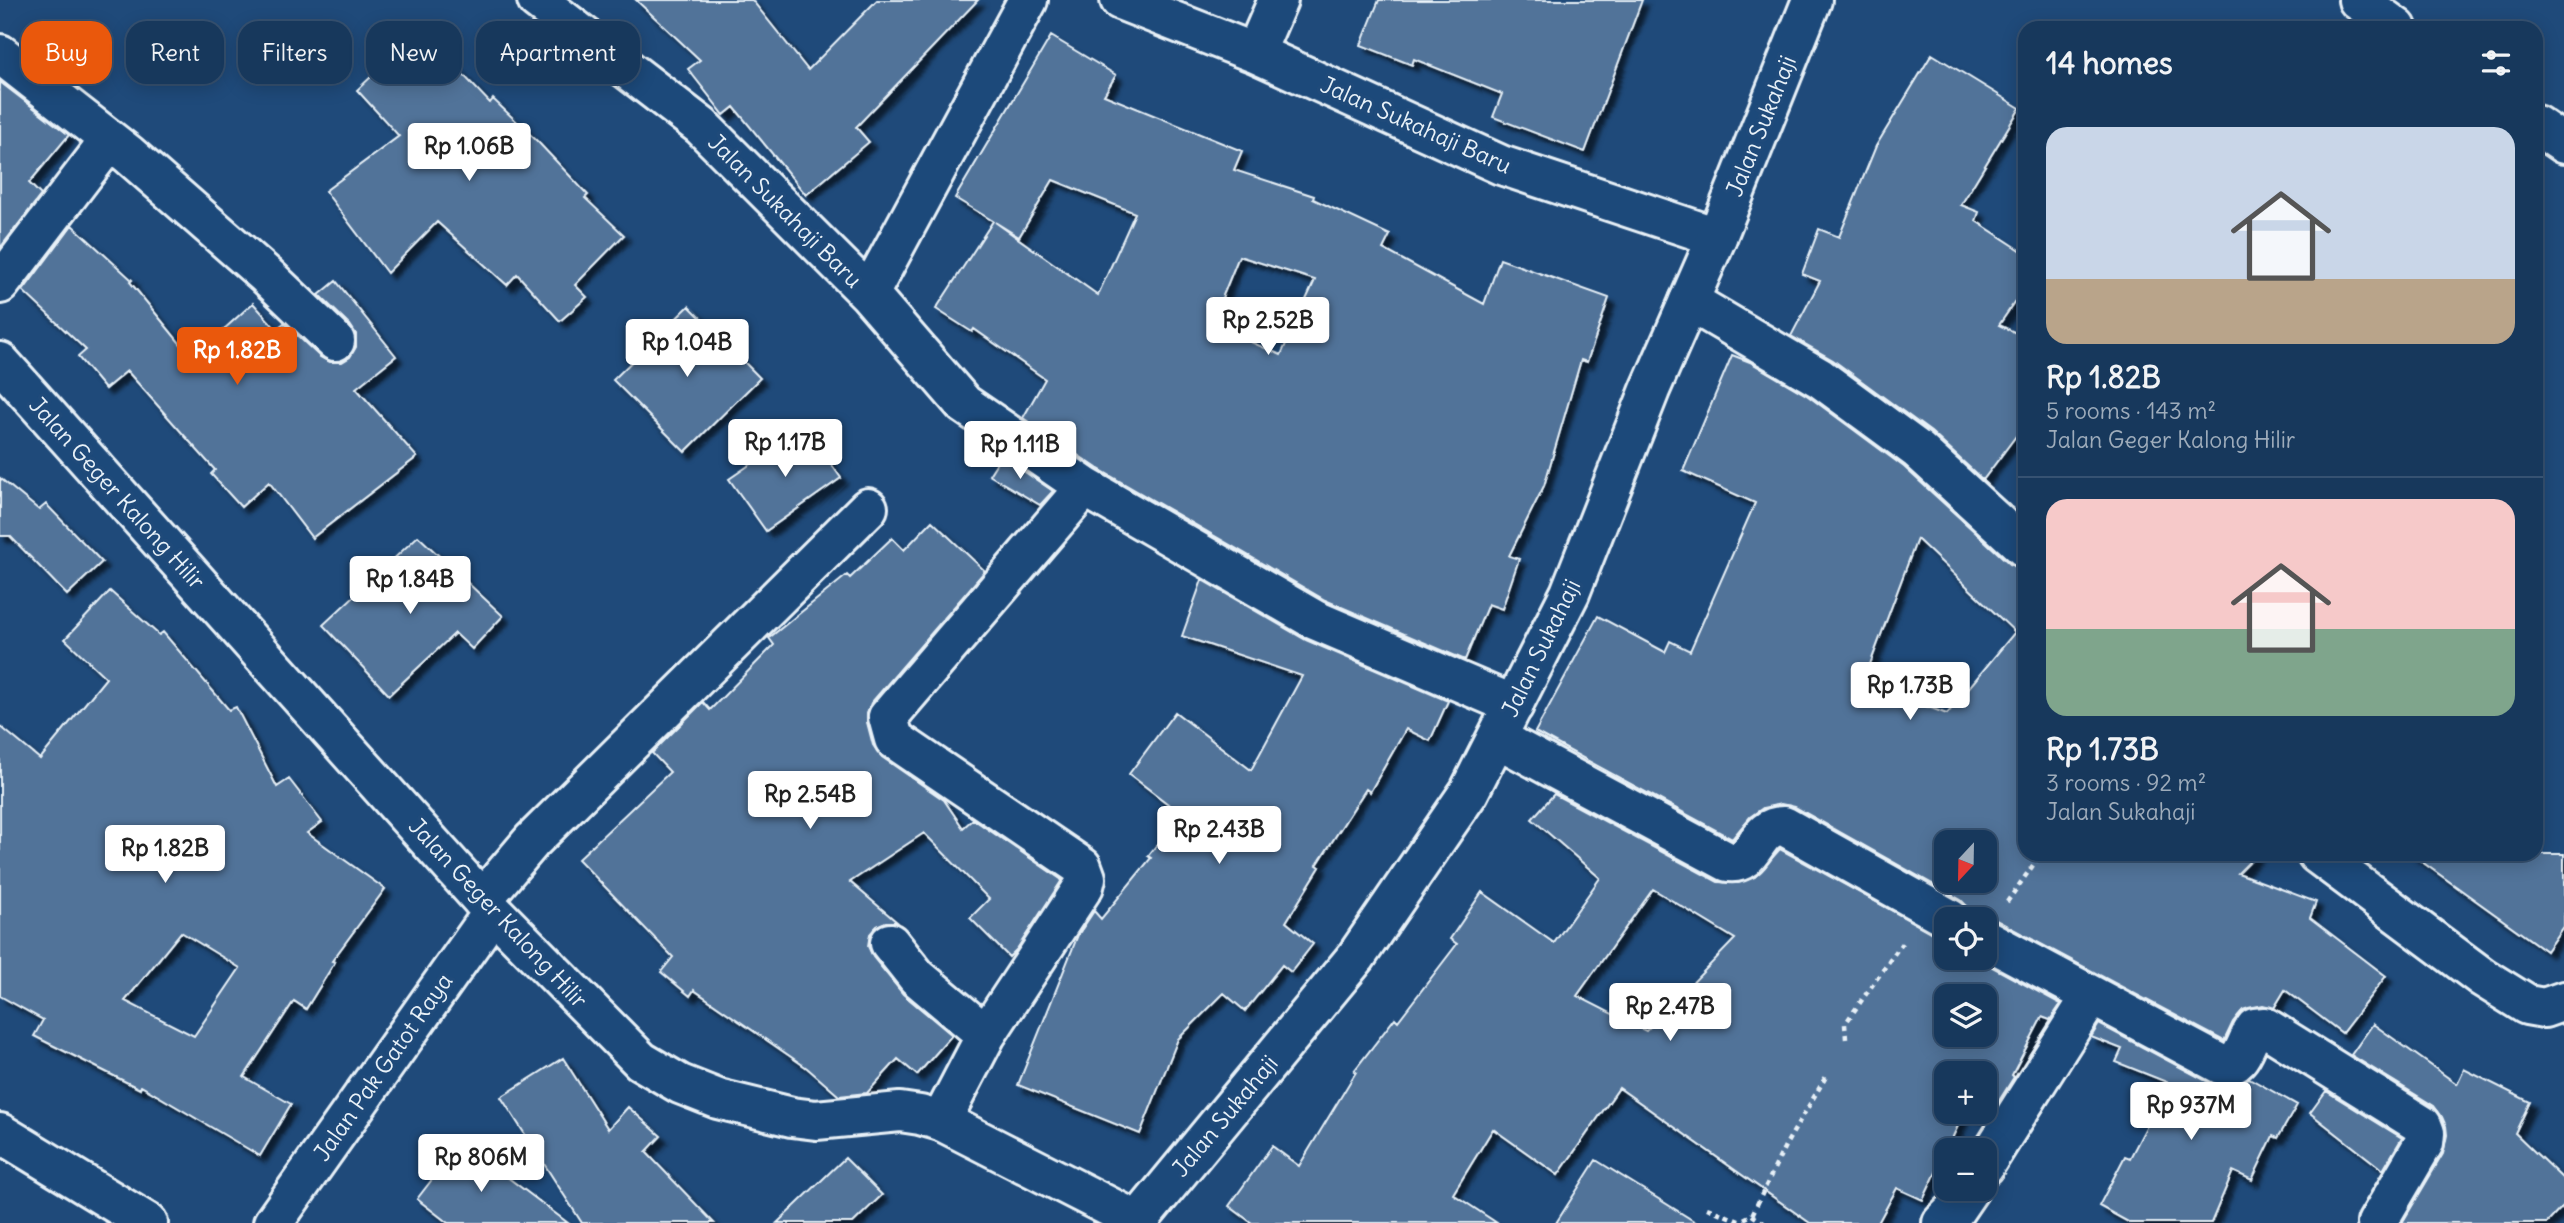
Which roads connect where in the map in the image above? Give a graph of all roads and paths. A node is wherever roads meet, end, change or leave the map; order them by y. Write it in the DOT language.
graph roads {
  1 [pos="537,0"];
  2 [pos="1028,0"];
  3 [pos="1120,0"];
  4 [pos="1278,0"];
  5 [pos="1812,0"];
  6 [pos="2358,0"];
  7 [pos="2387,21"];
  8 [pos="1255,53"];
  9 [pos="0,54"];
  10 [pos="2543,130"];
  11 [pos="110,140"];
  12 [pos="2564,145"];
  13 [pos="1717,237"];
  14 [pos="0,284"];
  15 [pos="869,294"];
  16 [pos="1689,301"];
  17 [pos="335,341"];
  18 [pos="0,362"];
  19 [pos="1085,487"];
  20 [pos="868,508"];
  21 [pos="2018,542"];
  22 [pos="1506,721"];
  23 [pos="2036,861"];
  24 [pos="2326,861"];
  25 [pos="2006,904"];
  26 [pos="487,906"];
  27 [pos="1934,910"];
  28 [pos="1934,919"];
  29 [pos="890,943"];
  30 [pos="1997,945"];
  31 [pos="2088,1000"];
  32 [pos="2564,1001"];
  33 [pos="986,1035"];
  34 [pos="1846,1039"];
  35 [pos="1827,1075"];
  36 [pos="941,1121"];
  37 [pos="0,1133"];
  38 [pos="1997,1145"];
  39 [pos="1961,1201"];
  40 [pos="1707,1208"];
  41 [pos="1752,1215"];
  42 [pos="1139,1222"];
  43 [pos="148,1223"];
  44 [pos="272,1223"];
  45 [pos="1764,1223"];
  46 [pos="1942,1223"];
  47 [pos="2376,1223"];
  1 -- 15 [label="street, Jalan Sukahaji Baru"];
  2 -- 15 [label="street, Jalan Sukahaji Baru"];
  3 -- 8 [label="street, Jalan Sukahaji Baru"];
  4 -- 8 [label="street"];
  5 -- 13 [label="street, Jalan Sukahaji"];
  6 -- 7 [label="street"];
  8 -- 13 [label="street, Jalan Sukahaji Baru"];
  9 -- 11 [label="street"];
  10 -- 12 [label="street"];
  11 -- 14 [label="street"];
  11 -- 17 [label="street"];
  13 -- 16 [label="street, Jalan Sukahaji"];
  15 -- 19 [label="street"];
  16 -- 21 [label="street"];
  16 -- 22 [label="street, Jalan Sukahaji"];
  18 -- 26 [label="street, Jalan Geger Kalong Hilir"];
  19 -- 22 [label="street"];
  19 -- 33 [label="street"];
  20 -- 26 [label="street, Jalan Pak Gatot Raya"];
  22 -- 27 [label="street"];
  22 -- 42 [label="street, Jalan Sukahaji"];
  23 -- 25 [label="path"];
  24 -- 32 [label="street"];
  26 -- 36 [label="street, Jalan Geger Kalong Hilir"];
  26 -- 44 [label="street, Jalan Pak Gatot Raya"];
  28 -- 34 [label="path"];
  29 -- 33 [label="street"];
  30 -- 47 [label="street"];
  31 -- 38 [label="street"];
  33 -- 36 [label="street"];
  35 -- 41 [label="path"];
  36 -- 42 [label="street, Jalan Geger Kalong Hilir"];
  37 -- 43 [label="street"];
  39 -- 46 [label="street"];
  40 -- 41 [label="path"];
  41 -- 45 [label="path"];
}
